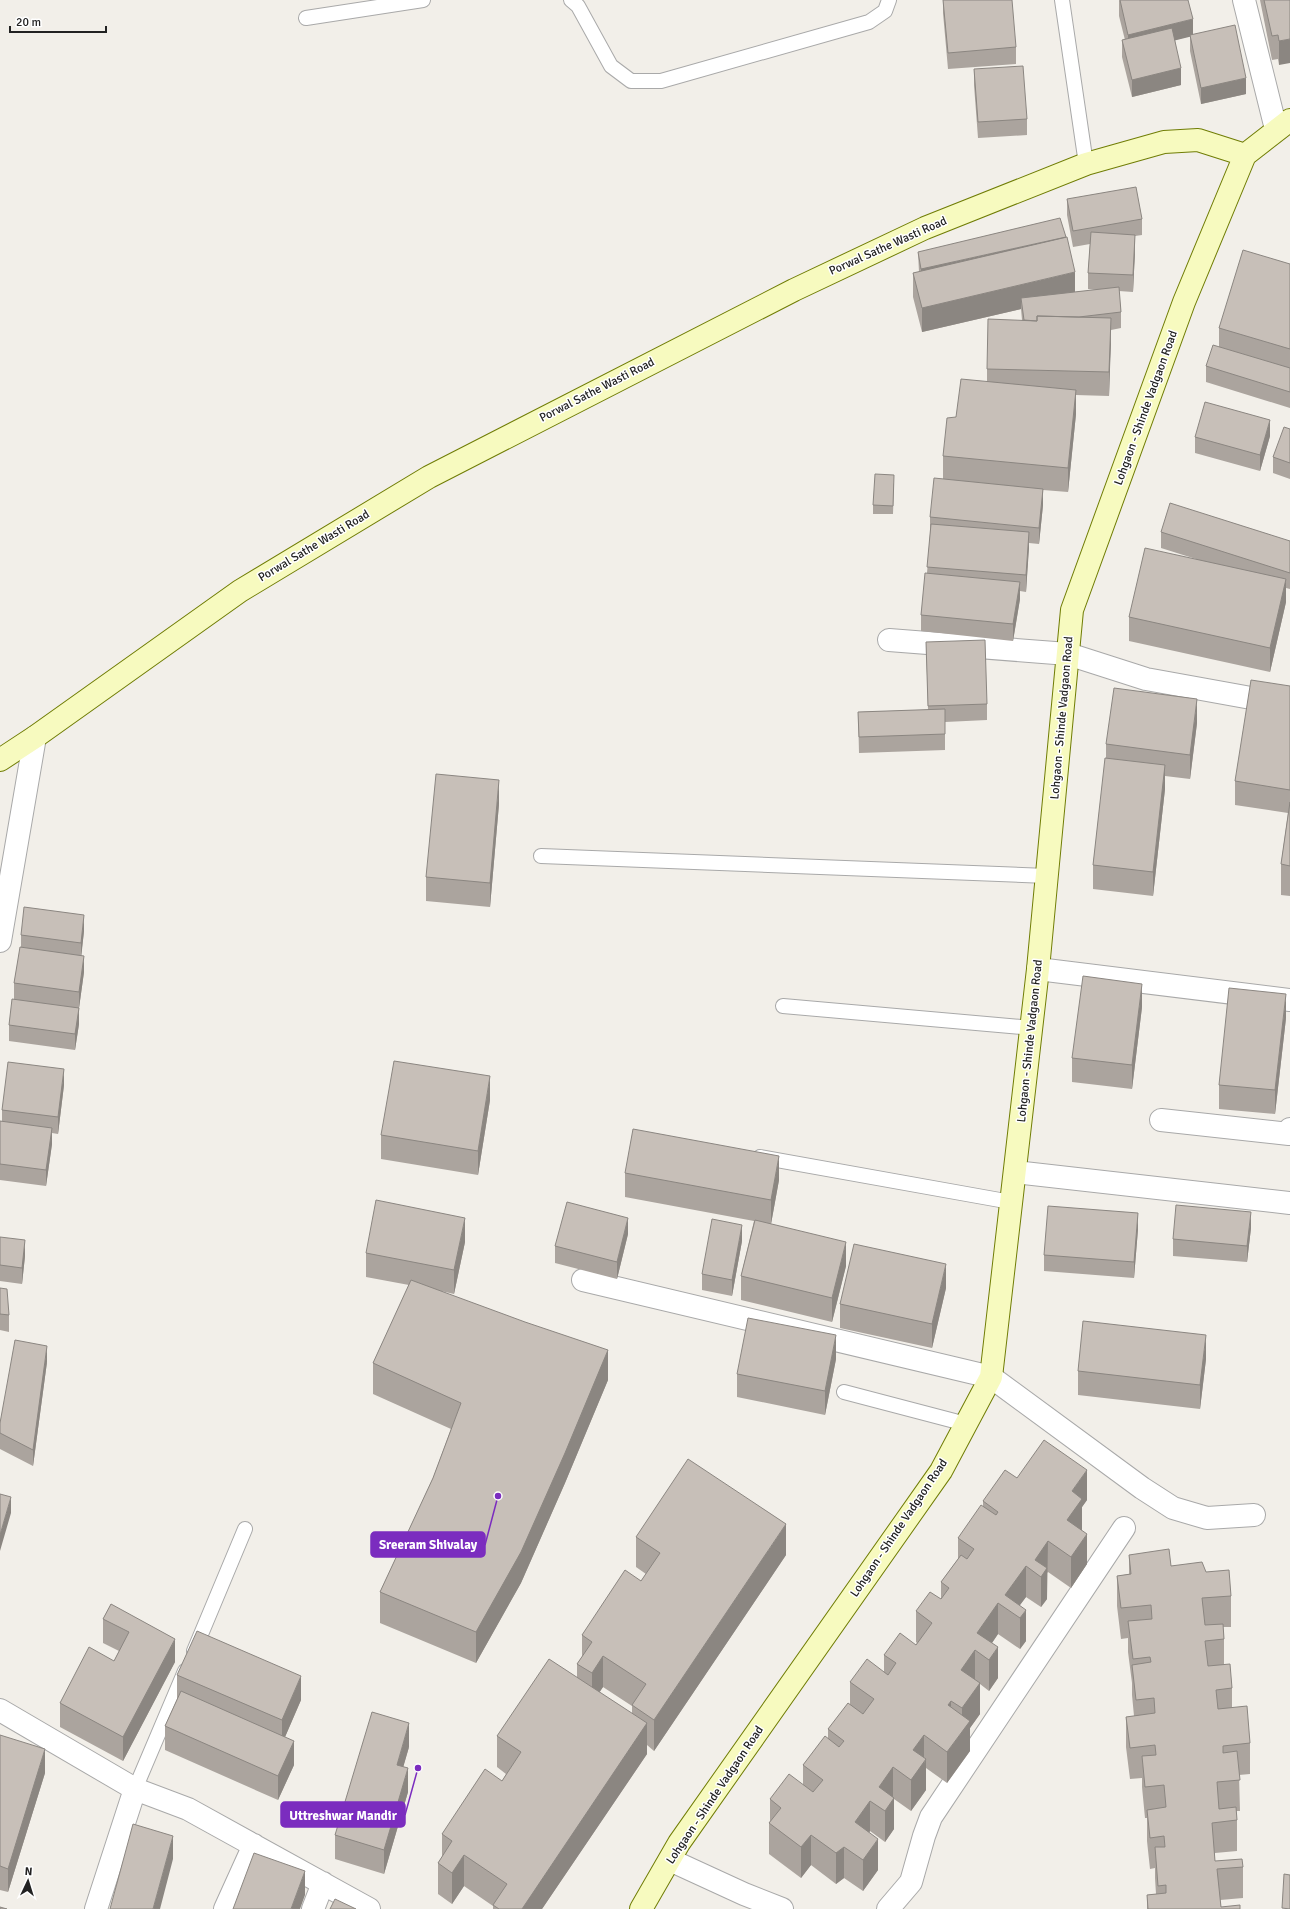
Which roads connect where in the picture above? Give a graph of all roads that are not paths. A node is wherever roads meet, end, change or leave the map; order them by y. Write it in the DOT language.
graph roads {
  1 [pos="424,0"];
  2 [pos="571,0"];
  3 [pos="889,0"];
  4 [pos="1062,0"];
  5 [pos="1244,0"];
  6 [pos="306,18"];
  7 [pos="1283,125"];
  8 [pos="1245,155"];
  9 [pos="1086,164"];
  10 [pos="889,640"];
  11 [pos="1068,654"];
  12 [pos="1251,698"];
  13 [pos="35,737"];
  14 [pos="0,760"];
  15 [pos="541,856"];
  16 [pos="1047,876"];
  17 [pos="0,941"];
  18 [pos="1038,969"];
  19 [pos="1290,1000"];
  20 [pos="783,1006"];
  21 [pos="1032,1028"];
  22 [pos="1161,1120"];
  23 [pos="1290,1129"];
  24 [pos="747,1155"];
  25 [pos="1015,1172"];
  26 [pos="1011,1202"];
  27 [pos="1290,1203"];
  28 [pos="583,1280"];
  29 [pos="992,1377"];
  30 [pos="844,1392"];
  31 [pos="966,1424"];
  32 [pos="1254,1515"];
  33 [pos="1124,1528"];
  34 [pos="245,1530"];
  35 [pos="0,1710"];
  36 [pos="135,1789"];
  37 [pos="254,1845"];
  38 [pos="670,1860"];
  39 [pos="323,1883"];
  40 [pos="96,1909"];
  41 [pos="225,1909"];
  42 [pos="313,1909"];
  43 [pos="369,1909"];
  44 [pos="641,1909"];
  45 [pos="782,1909"];
  46 [pos="888,1909"];
  1 -- 6 [label="lane"];
  2 -- 3 [label="lane"];
  4 -- 9 [label="lane"];
  5 -- 7 [label="street"];
  7 -- 8 [label="street, Lohgaon - Shinde Vadgaon Road"];
  8 -- 9 [label="street, Porwal Sathe Wasti Road"];
  8 -- 11 [label="street, Lohgaon - Shinde Vadgaon Road"];
  9 -- 13 [label="street, Porwal Sathe Wasti Road"];
  10 -- 11 [label="street"];
  11 -- 12 [label="street"];
  11 -- 16 [label="street, Lohgaon - Shinde Vadgaon Road"];
  13 -- 14 [label="street, Porwal Sathe Wasti Road"];
  13 -- 17 [label="street"];
  15 -- 16 [label="lane"];
  16 -- 18 [label="street, Lohgaon - Shinde Vadgaon Road"];
  18 -- 19 [label="street"];
  18 -- 21 [label="street, Lohgaon - Shinde Vadgaon Road"];
  20 -- 21 [label="lane"];
  21 -- 25 [label="street, Lohgaon - Shinde Vadgaon Road"];
  22 -- 23 [label="street"];
  24 -- 26 [label="lane"];
  25 -- 26 [label="street, Lohgaon - Shinde Vadgaon Road"];
  25 -- 27 [label="street"];
  26 -- 29 [label="street, Lohgaon - Shinde Vadgaon Road"];
  28 -- 29 [label="street"];
  29 -- 31 [label="street, Lohgaon - Shinde Vadgaon Road"];
  29 -- 32 [label="street"];
  30 -- 31 [label="lane"];
  31 -- 38 [label="street, Lohgaon - Shinde Vadgaon Road"];
  33 -- 46 [label="street"];
  34 -- 36 [label="lane"];
  35 -- 36 [label="street"];
  36 -- 37 [label="street"];
  36 -- 40 [label="street"];
  37 -- 39 [label="street"];
  37 -- 41 [label="street"];
  38 -- 44 [label="street, Lohgaon - Shinde Vadgaon Road"];
  38 -- 45 [label="street"];
  39 -- 42 [label="street"];
  39 -- 43 [label="street"];
}
